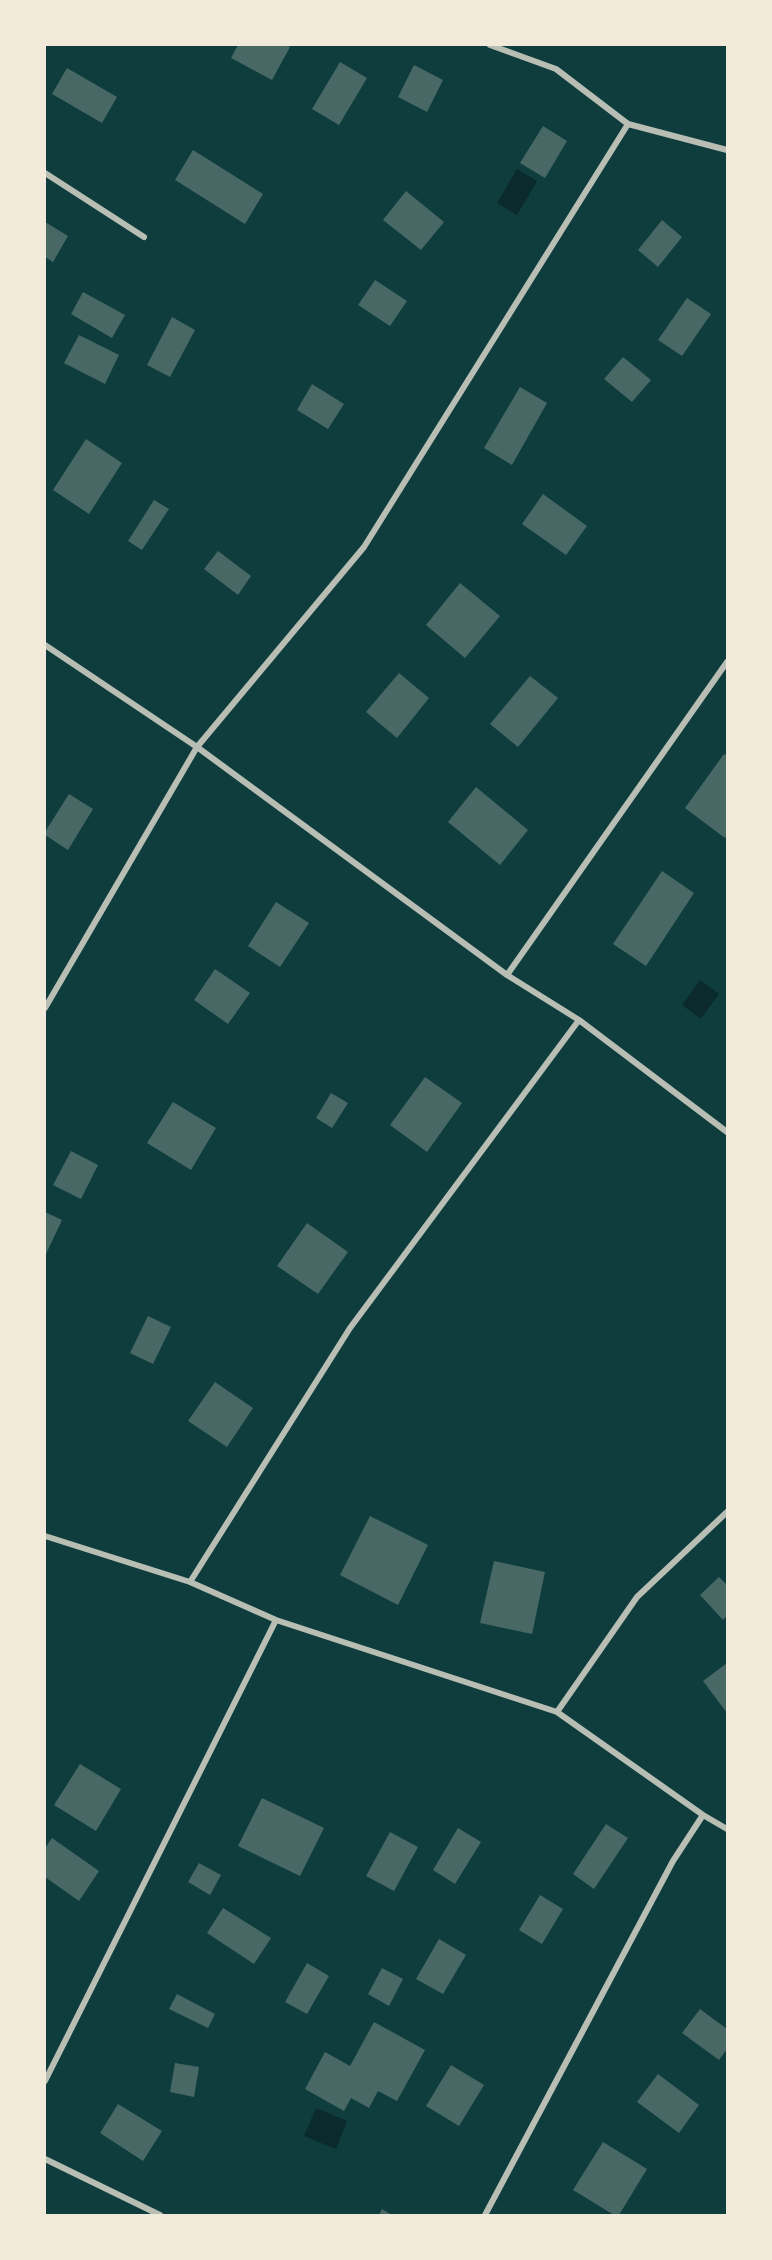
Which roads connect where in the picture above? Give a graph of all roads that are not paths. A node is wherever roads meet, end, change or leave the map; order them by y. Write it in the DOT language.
graph roads {
  1 [pos="490,45"];
  2 [pos="628,124"];
  3 [pos="727,150"];
  4 [pos="45,173"];
  5 [pos="144,237"];
  6 [pos="45,645"];
  7 [pos="727,662"];
  8 [pos="197,747"];
  9 [pos="507,975"];
  10 [pos="45,1008"];
  11 [pos="579,1020"];
  12 [pos="727,1132"];
  13 [pos="727,1512"];
  14 [pos="45,1536"];
  15 [pos="190,1582"];
  16 [pos="276,1620"];
  17 [pos="557,1712"];
  18 [pos="703,1815"];
  19 [pos="727,1829"];
  20 [pos="45,2081"];
  21 [pos="45,2159"];
  22 [pos="160,2215"];
  23 [pos="485,2215"];
  1 -- 2 [label="street"];
  2 -- 3 [label="street"];
  2 -- 8 [label="street"];
  4 -- 5 [label="street"];
  6 -- 8 [label="street"];
  7 -- 9 [label="street"];
  8 -- 9 [label="street"];
  8 -- 10 [label="street"];
  9 -- 11 [label="street"];
  11 -- 12 [label="street"];
  11 -- 15 [label="street"];
  13 -- 17 [label="street"];
  14 -- 15 [label="street"];
  15 -- 16 [label="street"];
  16 -- 17 [label="street"];
  16 -- 20 [label="street"];
  17 -- 18 [label="street"];
  18 -- 19 [label="street"];
  18 -- 23 [label="street"];
  21 -- 22 [label="street"];
}
